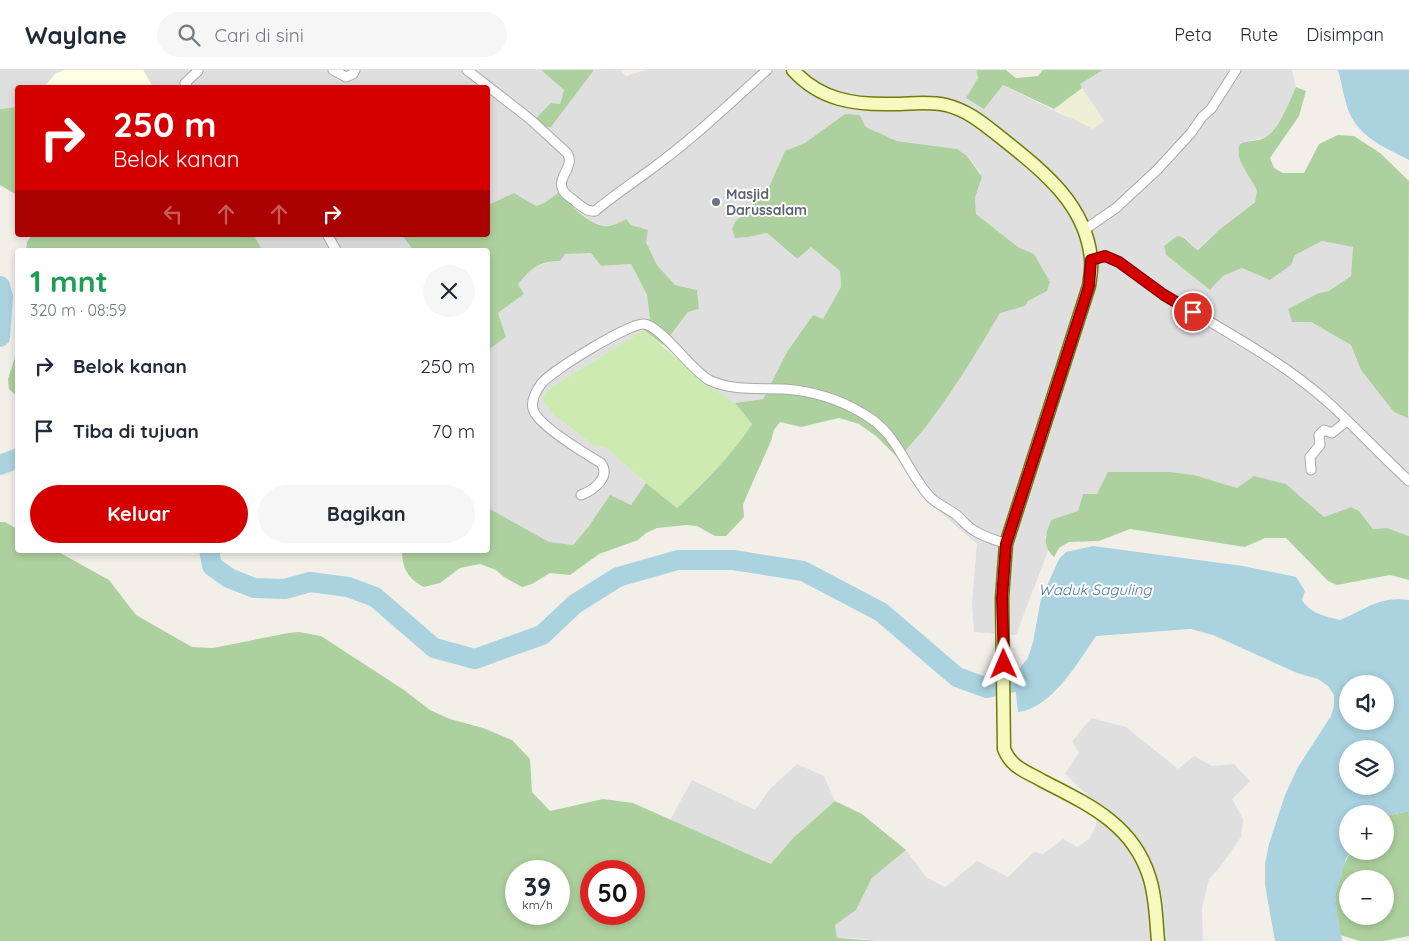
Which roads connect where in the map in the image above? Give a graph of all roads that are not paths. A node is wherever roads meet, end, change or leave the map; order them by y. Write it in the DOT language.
graph roads {
  1 [pos="197,70"];
  2 [pos="333,70"];
  3 [pos="355,70"];
  4 [pos="466,70"];
  5 [pos="767,70"];
  6 [pos="793,70"];
  7 [pos="1236,70"];
  8 [pos="186,85"];
  9 [pos="486,85"];
  10 [pos="490,88"];
  11 [pos="1084,230"];
  12 [pos="329,237"];
  13 [pos="335,248"];
  14 [pos="1091,260"];
  15 [pos="1347,421"];
  16 [pos="1311,470"];
  17 [pos="1409,481"];
  18 [pos="581,495"];
  19 [pos="1006,544"];
  20 [pos="1158,941"];
  1 -- 8 [label="street"];
  2 -- 3 [label="street"];
  4 -- 9 [label="street"];
  5 -- 10 [label="street"];
  6 -- 11 [label="main road"];
  7 -- 11 [label="street"];
  11 -- 14 [label="main road"];
  12 -- 13 [label="street"];
  14 -- 15 [label="street"];
  14 -- 19 [label="main road"];
  15 -- 16 [label="street"];
  15 -- 17 [label="street"];
  18 -- 19 [label="street"];
  19 -- 20 [label="main road"];
}
